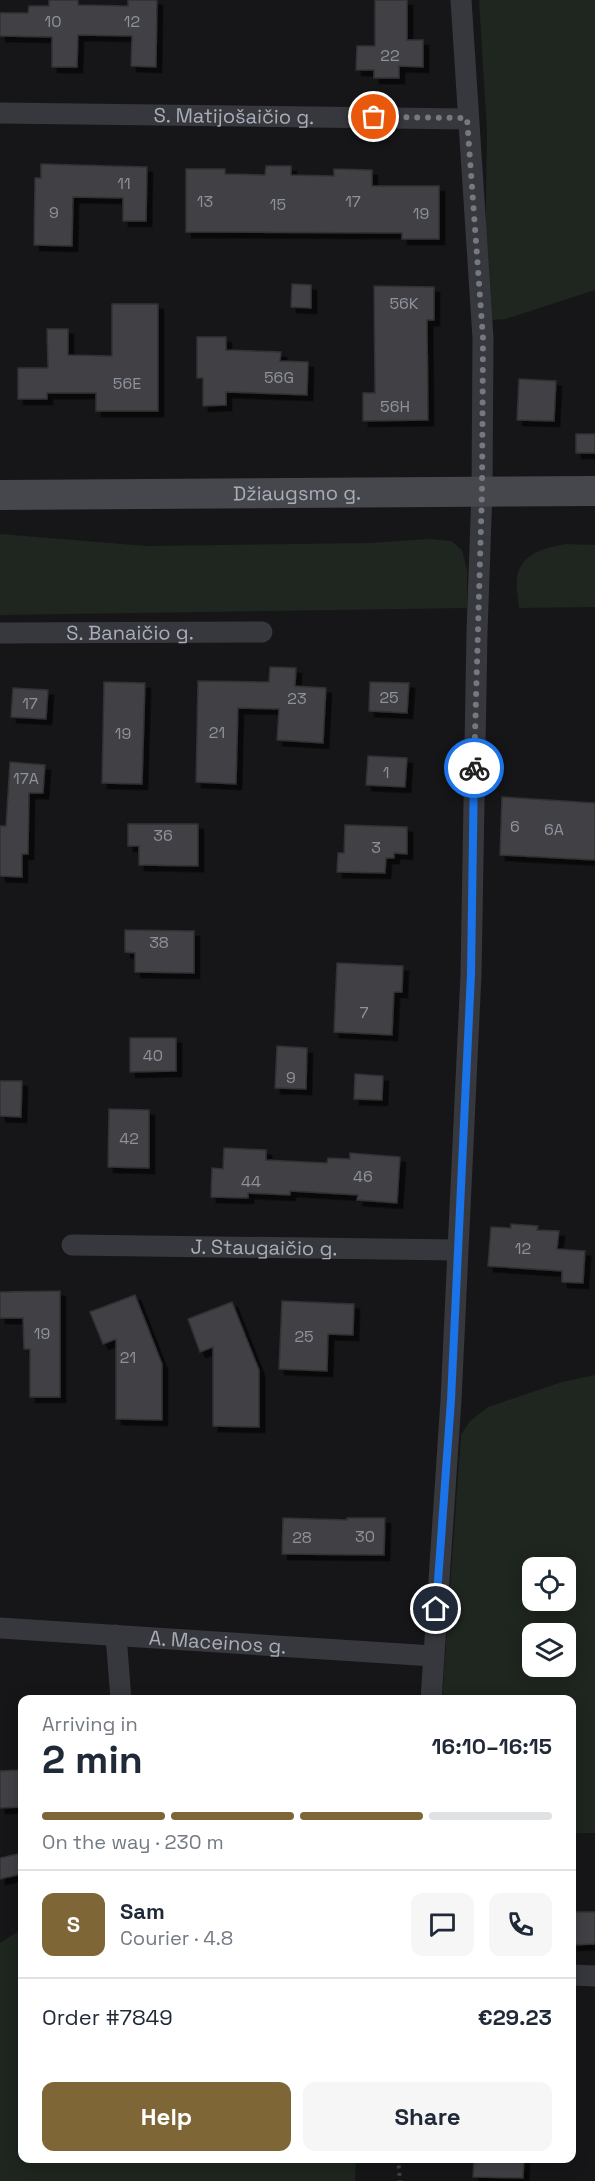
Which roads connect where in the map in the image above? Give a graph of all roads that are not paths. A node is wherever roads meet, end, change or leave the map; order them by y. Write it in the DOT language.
graph roads {
  1 [pos="461,0"];
  2 [pos="0,113"];
  3 [pos="467,118"];
  4 [pos="595,490"];
  5 [pos="482,491"];
  6 [pos="0,495"];
  7 [pos="262,632"];
  8 [pos="0,633"];
  9 [pos="72,1245"];
  10 [pos="457,1250"];
  11 [pos="0,1628"];
  12 [pos="116,1635"];
  13 [pos="433,1656"];
  14 [pos="121,1695"];
  15 [pos="431,1695"];
  16 [pos="576,1975"];
  17 [pos="595,1976"];
  1 -- 3 [label="street"];
  2 -- 3 [label="street, S. Matijošaičio g."];
  3 -- 5 [label="street"];
  4 -- 5 [label="street, Džiaugsmo g."];
  5 -- 6 [label="street, Džiaugsmo g."];
  5 -- 10 [label="street"];
  7 -- 8 [label="street, S. Banaičio g."];
  9 -- 10 [label="street, J. Staugaičio g."];
  10 -- 13 [label="street"];
  11 -- 12 [label="street, A. Maceinos g."];
  12 -- 13 [label="street, A. Maceinos g."];
  12 -- 14 [label="street"];
  13 -- 15 [label="street"];
  16 -- 17 [label="street"];
}
